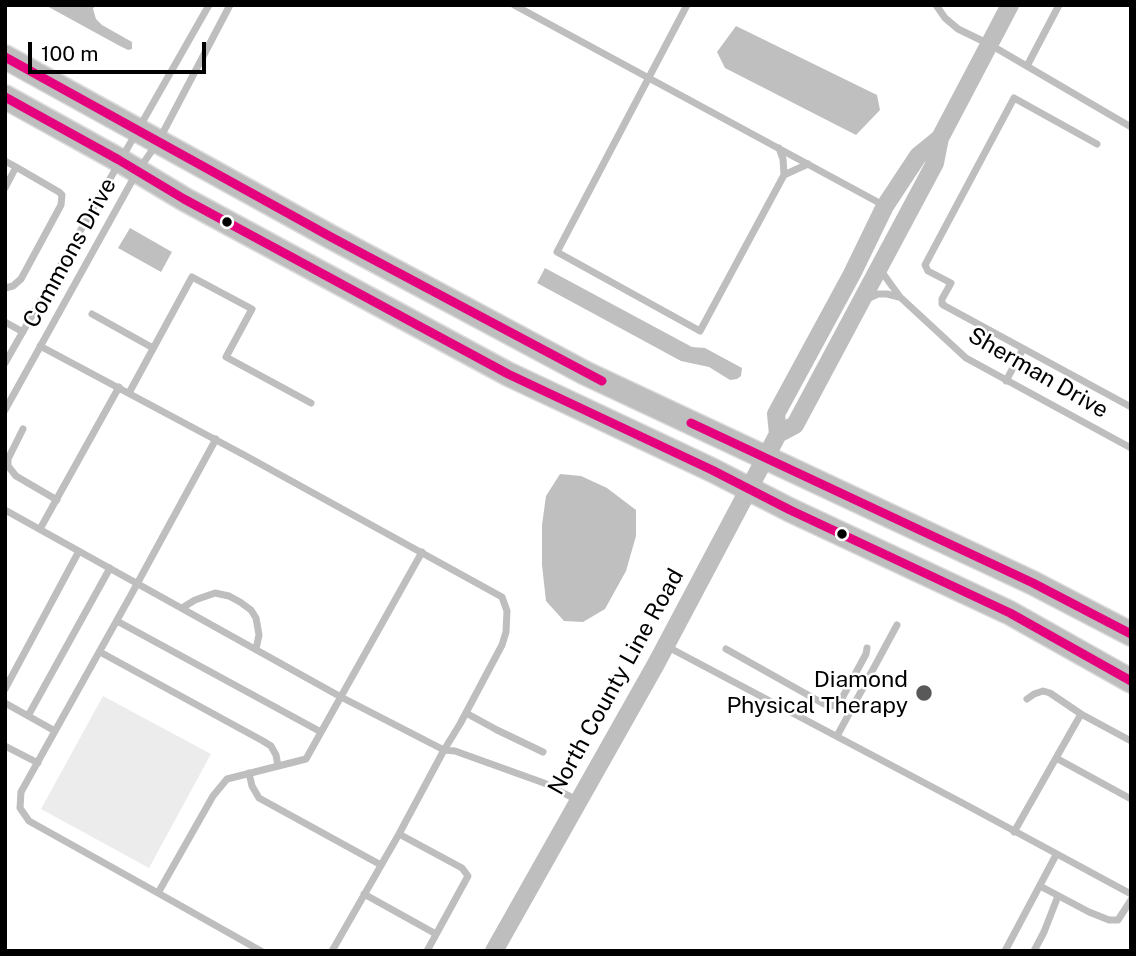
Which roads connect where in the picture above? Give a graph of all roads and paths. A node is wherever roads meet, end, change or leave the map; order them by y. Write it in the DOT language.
graph roads {
  1 [pos="209,5"];
  2 [pos="230,5"];
  3 [pos="514,5"];
  4 [pos="687,5"];
  5 [pos="936,5"];
  6 [pos="1010,5"];
  7 [pos="1059,5"];
  8 [pos="989,44"];
  9 [pos="5,57"];
  10 [pos="1027,66"];
  11 [pos="648,78"];
  12 [pos="5,97"];
  13 [pos="1131,127"];
  14 [pos="148,136"];
  15 [pos="940,138"];
  16 [pos="1097,144"];
  17 [pos="779,148"];
  18 [pos="5,161"];
  19 [pos="808,164"];
  20 [pos="128,166"];
  21 [pos="16,167"];
  22 [pos="784,174"];
  23 [pos="5,188"];
  24 [pos="885,206"];
  25 [pos="879,267"];
  26 [pos="5,288"];
  27 [pos="900,297"];
  28 [pos="861,302"];
  29 [pos="92,314"];
  30 [pos="5,322"];
  31 [pos="23,332"];
  32 [pos="40,346"];
  33 [pos="153,348"];
  34 [pos="1023,349"];
  35 [pos="5,363"];
  36 [pos="1006,381"];
  37 [pos="119,387"];
  38 [pos="129,393"];
  39 [pos="311,403"];
  40 [pos="1131,407"];
  41 [pos="5,410"];
  42 [pos="23,429"];
  43 [pos="778,434"];
  44 [pos="216,439"];
  45 [pos="1131,448"];
  46 [pos="765,457"];
  47 [pos="748,489"];
  48 [pos="57,500"];
  49 [pos="5,510"];
  50 [pos="40,529"];
  51 [pos="79,551"];
  52 [pos="422,552"];
  53 [pos="110,568"];
  54 [pos="138,583"];
  55 [pos="182,608"];
  56 [pos="117,621"];
  57 [pos="897,625"];
  58 [pos="1131,634"];
  59 [pos="666,646"];
  60 [pos="867,648"];
  61 [pos="256,649"];
  62 [pos="726,649"];
  63 [pos="100,652"];
  64 [pos="1131,681"];
  65 [pos="5,689"];
  66 [pos="341,697"];
  67 [pos="1027,699"];
  68 [pos="5,704"];
  69 [pos="466,713"];
  70 [pos="1081,714"];
  71 [pos="28,716"];
  72 [pos="55,731"];
  73 [pos="321,732"];
  74 [pos="837,736"];
  75 [pos="1131,741"];
  76 [pos="5,746"];
  77 [pos="444,750"];
  78 [pos="543,752"];
  79 [pos="1056,758"];
  80 [pos="37,763"];
  81 [pos="278,766"];
  82 [pos="249,773"];
  83 [pos="1131,799"];
  84 [pos="578,801"];
  85 [pos="1014,832"];
  86 [pos="399,834"];
  87 [pos="1056,855"];
  88 [pos="381,865"];
  89 [pos="1040,886"];
  90 [pos="158,893"];
  91 [pos="364,894"];
  92 [pos="1131,894"];
  93 [pos="1058,895"];
  94 [pos="1131,900"];
  95 [pos="436,934"];
  96 [pos="261,951"];
  97 [pos="332,951"];
  98 [pos="427,951"];
  99 [pos="494,951"];
  100 [pos="1005,951"];
  101 [pos="1034,951"];
  1 -- 14 [label="lane, Commons Drive"];
  2 -- 14 [label="lane, Commons Drive"];
  3 -- 11 [label="lane"];
  4 -- 11 [label="lane"];
  5 -- 8 [label="lane"];
  6 -- 8 [label="street, North County Line Road"];
  7 -- 10 [label="lane"];
  8 -- 10 [label="lane"];
  8 -- 15 [label="street, North County Line Road"];
  9 -- 14 [label="main road"];
  10 -- 13 [label="lane"];
  11 -- 17 [label="lane"];
  11 -- 22 [label="lane"];
  12 -- 20 [label="main road"];
  14 -- 20 [label="lane, Commons Drive"];
  14 -- 20 [label="lane, Commons Drive"];
  14 -- 46 [label="main road"];
  15 -- 24 [label="street, North County Line Road"];
  15 -- 25 [label="street, North County Line Road"];
  16 -- 34 [label="lane"];
  17 -- 19 [label="lane"];
  17 -- 22 [label="lane"];
  18 -- 21 [label="lane"];
  19 -- 22 [label="lane"];
  19 -- 24 [label="lane"];
  20 -- 31 [label="lane, Commons Drive"];
  20 -- 32 [label="lane, Commons Drive"];
  20 -- 47 [label="main road"];
  21 -- 23 [label="lane"];
  21 -- 26 [label="lane"];
  24 -- 43 [label="street, North County Line Road"];
  25 -- 27 [label="lane, Sherman Drive"];
  25 -- 28 [label="street, North County Line Road"];
  27 -- 28 [label="lane"];
  27 -- 36 [label="lane, Sherman Drive"];
  28 -- 43 [label="street, North County Line Road"];
  29 -- 33 [label="lane"];
  30 -- 31 [label="lane"];
  31 -- 35 [label="lane, Commons Drive"];
  32 -- 37 [label="lane"];
  32 -- 41 [label="lane, Commons Drive"];
  33 -- 38 [label="lane"];
  33 -- 39 [label="lane"];
  34 -- 36 [label="lane"];
  34 -- 40 [label="lane"];
  36 -- 45 [label="lane, Sherman Drive"];
  37 -- 38 [label="lane"];
  37 -- 48 [label="lane"];
  38 -- 44 [label="lane"];
  42 -- 48 [label="lane"];
  43 -- 46 [label="street, North County Line Road"];
  44 -- 52 [label="lane"];
  44 -- 54 [label="lane"];
  46 -- 47 [label="street, North County Line Road"];
  46 -- 58 [label="main road"];
  47 -- 59 [label="street, North County Line Road"];
  47 -- 64 [label="main road"];
  48 -- 50 [label="lane"];
  49 -- 50 [label="lane"];
  50 -- 51 [label="lane"];
  51 -- 53 [label="lane"];
  51 -- 65 [label="lane"];
  52 -- 66 [label="lane"];
  52 -- 69 [label="lane"];
  53 -- 54 [label="lane"];
  53 -- 71 [label="lane"];
  54 -- 55 [label="lane"];
  54 -- 56 [label="lane"];
  55 -- 61 [label="lane"];
  55 -- 61 [label="lane"];
  56 -- 63 [label="lane"];
  56 -- 73 [label="lane"];
  57 -- 74 [label="lane"];
  59 -- 74 [label="lane"];
  59 -- 84 [label="street, North County Line Road"];
  60 -- 62 [label="lane"];
  61 -- 66 [label="lane"];
  63 -- 72 [label="lane"];
  63 -- 81 [label="lane"];
  66 -- 73 [label="lane"];
  66 -- 77 [label="lane"];
  67 -- 70 [label="lane"];
  68 -- 71 [label="lane"];
  69 -- 77 [label="lane"];
  69 -- 78 [label="lane"];
  70 -- 75 [label="lane"];
  70 -- 79 [label="lane"];
  71 -- 72 [label="lane"];
  72 -- 80 [label="lane"];
  73 -- 81 [label="lane"];
  74 -- 85 [label="lane"];
  76 -- 80 [label="lane"];
  77 -- 84 [label="lane"];
  77 -- 86 [label="lane"];
  79 -- 83 [label="lane"];
  79 -- 85 [label="lane"];
  80 -- 90 [label="lane"];
  81 -- 82 [label="lane"];
  82 -- 88 [label="lane"];
  82 -- 90 [label="lane"];
  84 -- 99 [label="street, North County Line Road"];
  85 -- 87 [label="lane"];
  86 -- 88 [label="lane"];
  86 -- 95 [label="lane"];
  87 -- 89 [label="lane"];
  87 -- 92 [label="lane"];
  88 -- 91 [label="lane"];
  89 -- 93 [label="lane"];
  89 -- 100 [label="lane"];
  90 -- 96 [label="lane"];
  91 -- 95 [label="lane"];
  91 -- 97 [label="lane"];
  93 -- 94 [label="lane"];
  93 -- 101 [label="lane"];
  95 -- 98 [label="lane"];
}
